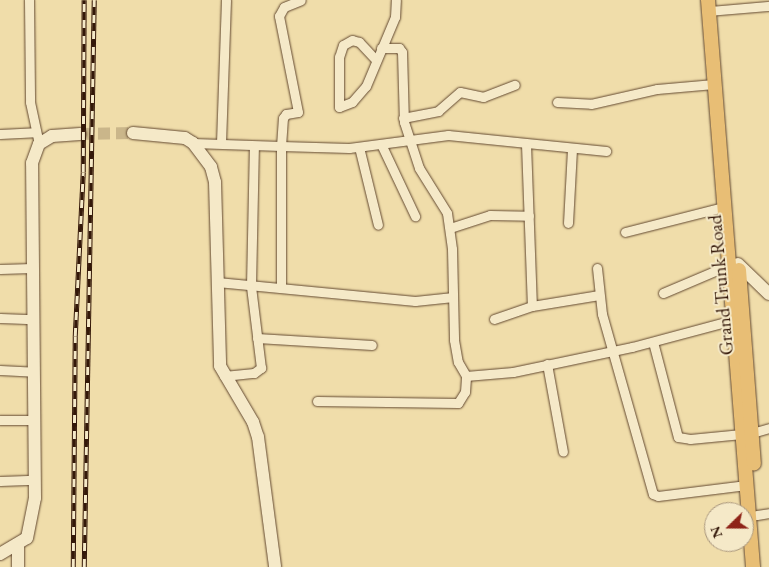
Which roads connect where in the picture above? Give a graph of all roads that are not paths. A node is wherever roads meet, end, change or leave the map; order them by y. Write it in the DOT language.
graph roads {
  1 [pos="29,0"];
  2 [pos="226,0"];
  3 [pos="301,0"];
  4 [pos="396,0"];
  5 [pos="713,5"];
  6 [pos="769,6"];
  7 [pos="381,48"];
  8 [pos="376,60"];
  9 [pos="714,84"];
  10 [pos="515,85"];
  11 [pos="557,102"];
  12 [pos="403,118"];
  13 [pos="133,133"];
  14 [pos="0,134"];
  15 [pos="80,134"];
  16 [pos="37,138"];
  17 [pos="411,140"];
  18 [pos="193,143"];
  19 [pos="221,143"];
  20 [pos="380,144"];
  21 [pos="526,144"];
  22 [pos="281,146"];
  23 [pos="254,147"];
  24 [pos="359,147"];
  25 [pos="572,148"];
  26 [pos="606,151"];
  27 [pos="724,207"];
  28 [pos="415,216"];
  29 [pos="529,216"];
  30 [pos="568,223"];
  31 [pos="378,225"];
  32 [pos="450,228"];
  33 [pos="624,232"];
  34 [pos="734,265"];
  35 [pos="32,268"];
  36 [pos="597,268"];
  37 [pos="0,269"];
  38 [pos="217,282"];
  39 [pos="251,286"];
  40 [pos="281,288"];
  41 [pos="663,292"];
  42 [pos="769,294"];
  43 [pos="599,295"];
  44 [pos="451,297"];
  45 [pos="532,306"];
  46 [pos="0,318"];
  47 [pos="33,318"];
  48 [pos="494,319"];
  49 [pos="733,320"];
  50 [pos="257,338"];
  51 [pos="653,342"];
  52 [pos="372,345"];
  53 [pos="612,350"];
  54 [pos="547,364"];
  55 [pos="0,370"];
  56 [pos="34,372"];
  57 [pos="224,376"];
  58 [pos="466,376"];
  59 [pos="317,401"];
  60 [pos="0,420"];
  61 [pos="33,420"];
  62 [pos="769,428"];
  63 [pos="747,433"];
  64 [pos="563,452"];
  65 [pos="34,480"];
  66 [pos="0,481"];
  67 [pos="746,485"];
  68 [pos="763,514"];
  69 [pos="18,546"];
  70 [pos="0,554"];
  71 [pos="18,567"];
  72 [pos="275,567"];
  73 [pos="753,567"];
  74 [pos="761,567"];
  1 -- 16 [label="street"];
  2 -- 19 [label="street"];
  3 -- 22 [label="street"];
  4 -- 7 [label="street"];
  5 -- 6 [label="street"];
  5 -- 9 [label="main road"];
  5 -- 34 [label="main road, Grand Trunk Road"];
  7 -- 8 [label="street"];
  7 -- 12 [label="street"];
  8 -- 8 [label="street"];
  9 -- 11 [label="street"];
  9 -- 27 [label="main road"];
  10 -- 12 [label="street"];
  12 -- 17 [label="street"];
  13 -- 18 [label="street"];
  14 -- 16 [label="street"];
  15 -- 16 [label="street"];
  16 -- 35 [label="street"];
  17 -- 20 [label="street"];
  17 -- 21 [label="street"];
  17 -- 32 [label="street"];
  18 -- 19 [label="street"];
  18 -- 38 [label="street"];
  19 -- 23 [label="street"];
  20 -- 24 [label="street"];
  20 -- 28 [label="street"];
  21 -- 25 [label="street"];
  21 -- 29 [label="street"];
  22 -- 23 [label="street"];
  22 -- 24 [label="street"];
  22 -- 40 [label="street"];
  23 -- 39 [label="street"];
  24 -- 31 [label="street"];
  25 -- 26 [label="street"];
  25 -- 30 [label="street"];
  27 -- 33 [label="street"];
  27 -- 34 [label="main road"];
  29 -- 32 [label="street"];
  29 -- 45 [label="street"];
  32 -- 44 [label="street"];
  34 -- 41 [label="street"];
  34 -- 42 [label="street"];
  34 -- 49 [label="main road"];
  34 -- 63 [label="main road, Grand Trunk Road"];
  35 -- 37 [label="street"];
  35 -- 47 [label="street"];
  36 -- 43 [label="street"];
  38 -- 39 [label="street"];
  38 -- 57 [label="street"];
  39 -- 40 [label="street"];
  39 -- 50 [label="street"];
  40 -- 44 [label="street"];
  43 -- 45 [label="street"];
  43 -- 53 [label="street"];
  44 -- 58 [label="street"];
  45 -- 48 [label="street"];
  46 -- 47 [label="street"];
  47 -- 56 [label="street"];
  49 -- 51 [label="street"];
  49 -- 63 [label="main road"];
  50 -- 52 [label="street"];
  50 -- 57 [label="street"];
  51 -- 53 [label="street"];
  51 -- 63 [label="street"];
  53 -- 54 [label="street"];
  53 -- 67 [label="street"];
  54 -- 58 [label="street"];
  54 -- 64 [label="street"];
  55 -- 56 [label="street"];
  56 -- 61 [label="street"];
  57 -- 72 [label="street"];
  58 -- 59 [label="street"];
  60 -- 61 [label="street"];
  61 -- 65 [label="street"];
  62 -- 63 [label="street"];
  63 -- 67 [label="main road"];
  63 -- 68 [label="main road, Grand Trunk Road"];
  65 -- 66 [label="street"];
  65 -- 69 [label="street"];
  67 -- 73 [label="main road"];
  68 -- 74 [label="main road, Grand Trunk Road"];
  69 -- 70 [label="street"];
  69 -- 71 [label="street"];
}
